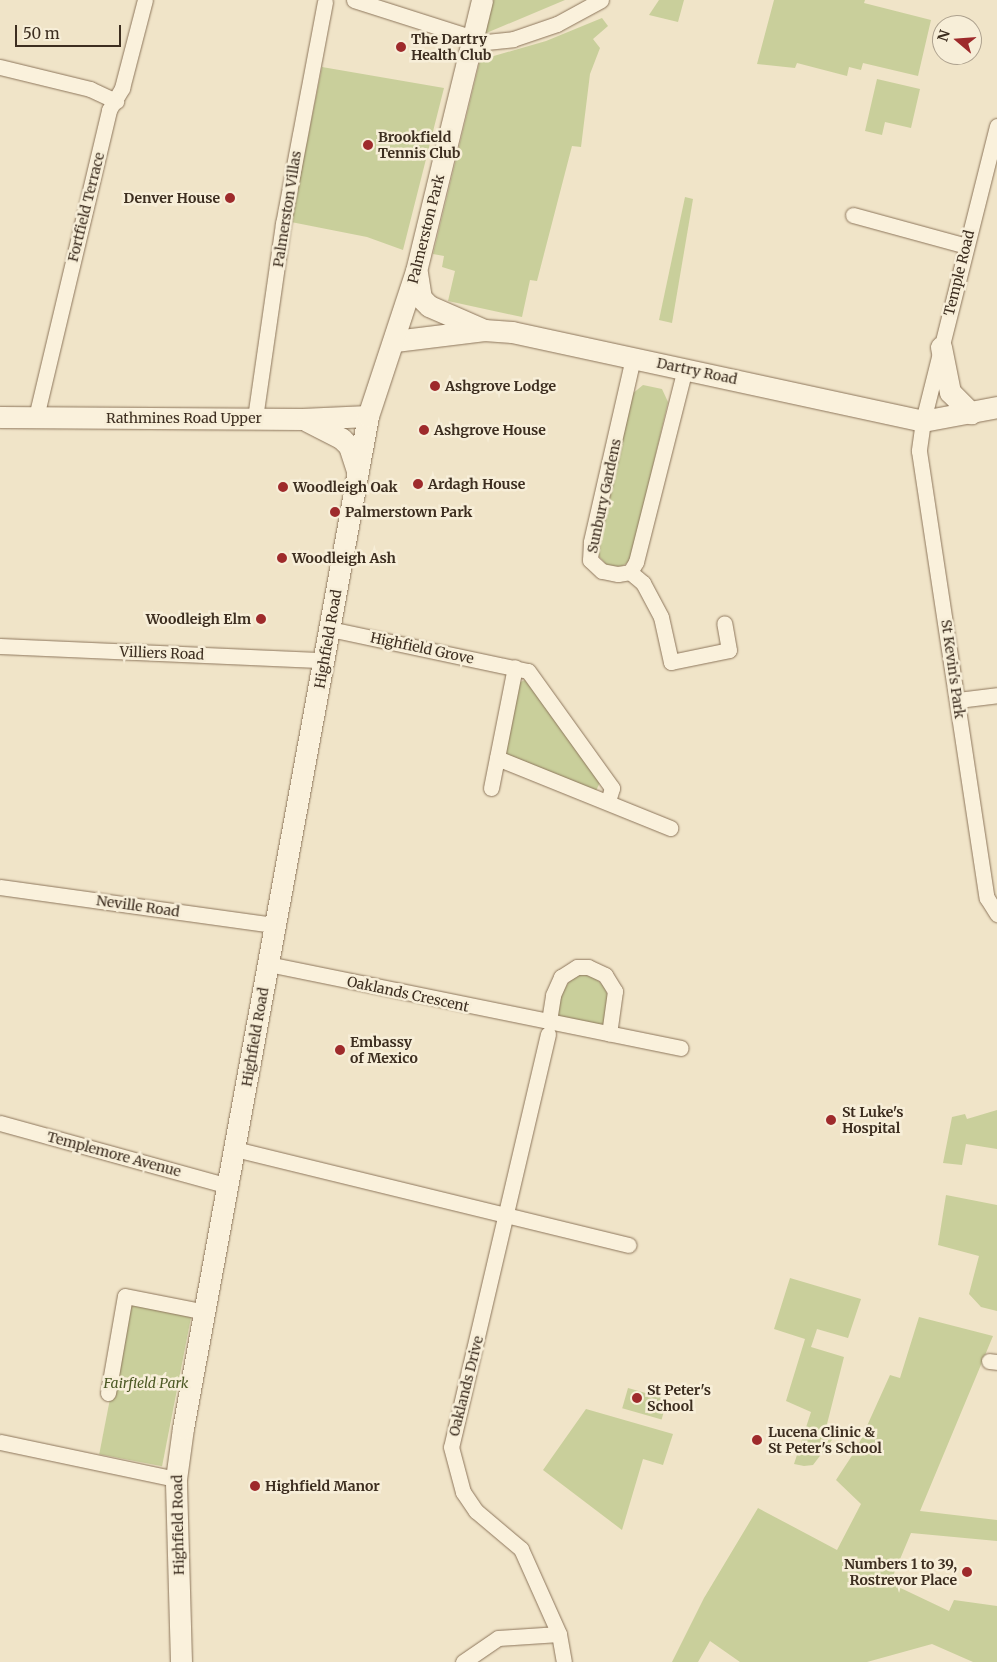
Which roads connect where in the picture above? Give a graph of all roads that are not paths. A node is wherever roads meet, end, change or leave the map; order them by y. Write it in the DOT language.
graph roads {
  1 [pos="145,0"];
  2 [pos="354,0"];
  3 [pos="482,0"];
  4 [pos="602,0"];
  5 [pos="325,2"];
  6 [pos="472,38"];
  7 [pos="0,67"];
  8 [pos="116,102"];
  9 [pos="997,126"];
  10 [pos="853,215"];
  11 [pos="966,246"];
  12 [pos="416,271"];
  13 [pos="484,330"];
  14 [pos="395,341"];
  15 [pos="941,347"];
  16 [pos="633,358"];
  17 [pos="685,369"];
  18 [pos="997,407"];
  19 [pos="971,413"];
  20 [pos="0,416"];
  21 [pos="368,416"];
  22 [pos="36,417"];
  23 [pos="255,418"];
  24 [pos="302,419"];
  25 [pos="923,421"];
  26 [pos="358,472"];
  27 [pos="630,572"];
  28 [pos="724,624"];
  29 [pos="330,629"];
  30 [pos="0,646"];
  31 [pos="324,660"];
  32 [pos="515,667"];
  33 [pos="997,695"];
  34 [pos="958,700"];
  35 [pos="498,758"];
  36 [pos="491,788"];
  37 [pos="608,801"];
  38 [pos="670,828"];
  39 [pos="0,887"];
  40 [pos="997,914"];
  41 [pos="275,924"];
  42 [pos="268,964"];
  43 [pos="548,1027"];
  44 [pos="609,1034"];
  45 [pos="681,1048"];
  46 [pos="0,1123"];
  47 [pos="235,1149"];
  48 [pos="228,1186"];
  49 [pos="506,1216"];
  50 [pos="628,1245"];
  51 [pos="206,1312"];
  52 [pos="108,1393"];
  53 [pos="0,1442"];
  54 [pos="176,1479"];
  55 [pos="559,1634"];
  56 [pos="181,1662"];
  57 [pos="463,1662"];
  58 [pos="564,1662"];
  1 -- 8 [label="street, Fortfield Terrace"];
  2 -- 6 [label="street"];
  3 -- 6 [label="street, Palmerston Park"];
  4 -- 6 [label="street"];
  5 -- 23 [label="street, Palmerston Villas"];
  6 -- 12 [label="street, Palmerston Park"];
  7 -- 8 [label="street"];
  8 -- 22 [label="street, Fortfield Terrace"];
  9 -- 11 [label="street, Temple Road"];
  10 -- 11 [label="street"];
  11 -- 15 [label="street, Temple Road"];
  12 -- 13 [label="street"];
  12 -- 14 [label="street, Palmerston Park"];
  13 -- 14 [label="street, Dartry Road"];
  13 -- 16 [label="street, Dartry Road"];
  14 -- 21 [label="street, Palmerston Park"];
  15 -- 19 [label="street"];
  15 -- 25 [label="street, Temple Road"];
  16 -- 17 [label="street, Dartry Road"];
  16 -- 27 [label="street, Sunbury Gardens"];
  17 -- 25 [label="street, Dartry Road"];
  17 -- 27 [label="street"];
  18 -- 19 [label="street, Dartry Road"];
  19 -- 25 [label="street, Dartry Road"];
  20 -- 22 [label="street, Rathmines Road Upper"];
  21 -- 24 [label="street, Rathmines Road Upper"];
  21 -- 26 [label="street, Highfield Road"];
  22 -- 23 [label="street, Rathmines Road Upper"];
  23 -- 24 [label="street, Rathmines Road Upper"];
  24 -- 26 [label="street"];
  25 -- 34 [label="street, St Kevin's Park"];
  26 -- 29 [label="street, Highfield Road"];
  27 -- 28 [label="street"];
  29 -- 31 [label="street, Highfield Road"];
  29 -- 32 [label="street, Highfield Grove"];
  30 -- 31 [label="street, Villiers Road"];
  31 -- 41 [label="street, Highfield Road"];
  32 -- 35 [label="street"];
  32 -- 37 [label="street, Highfield Grove"];
  33 -- 34 [label="street"];
  34 -- 40 [label="street, St Kevin's Park"];
  35 -- 36 [label="street"];
  35 -- 37 [label="street"];
  37 -- 38 [label="street"];
  39 -- 41 [label="street, Neville Road"];
  41 -- 42 [label="street, Highfield Road"];
  42 -- 43 [label="street, Oaklands Crescent"];
  42 -- 47 [label="street, Highfield Road"];
  43 -- 44 [label="street, Oaklands Crescent"];
  43 -- 44 [label="street"];
  43 -- 49 [label="street, Oaklands Drive"];
  44 -- 45 [label="street, Oaklands Crescent"];
  46 -- 48 [label="street, Templemore Avenue"];
  47 -- 48 [label="street, Highfield Road"];
  47 -- 49 [label="street"];
  48 -- 51 [label="street, Highfield Road"];
  49 -- 50 [label="street"];
  49 -- 55 [label="street, Oaklands Drive"];
  51 -- 52 [label="street"];
  51 -- 54 [label="street, Highfield Road"];
  53 -- 54 [label="street"];
  54 -- 56 [label="street, Highfield Road"];
  55 -- 57 [label="street"];
  55 -- 58 [label="street, Oaklands Drive"];
}
